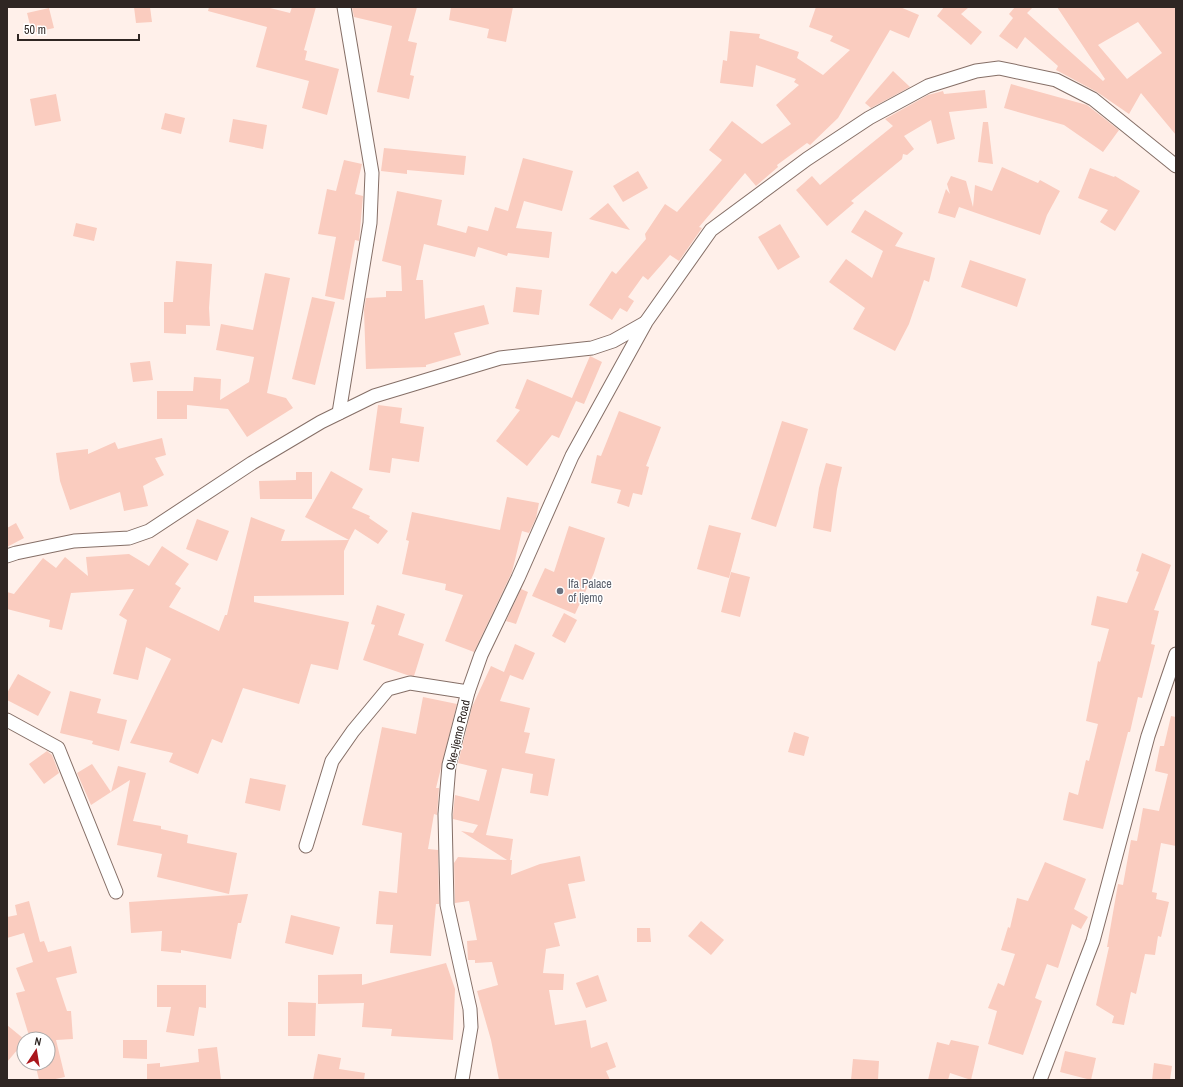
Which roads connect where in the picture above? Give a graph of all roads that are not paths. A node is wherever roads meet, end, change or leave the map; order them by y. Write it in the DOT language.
graph roads {
  1 [pos="344,7"];
  2 [pos="1176,166"];
  3 [pos="646,322"];
  4 [pos="339,413"];
  5 [pos="7,556"];
  6 [pos="1176,654"];
  7 [pos="468,692"];
  8 [pos="7,720"];
  9 [pos="306,846"];
  10 [pos="116,892"];
  11 [pos="462,1080"];
  12 [pos="1040,1080"];
  1 -- 4 [label="street"];
  2 -- 3 [label="street, Oke-Ijemo Road"];
  3 -- 4 [label="street"];
  3 -- 7 [label="street, Oke-Ijemo Road"];
  4 -- 5 [label="street"];
  6 -- 12 [label="street"];
  7 -- 9 [label="street"];
  7 -- 11 [label="street, Oke-Ijemo Road"];
  8 -- 10 [label="street"];
}
